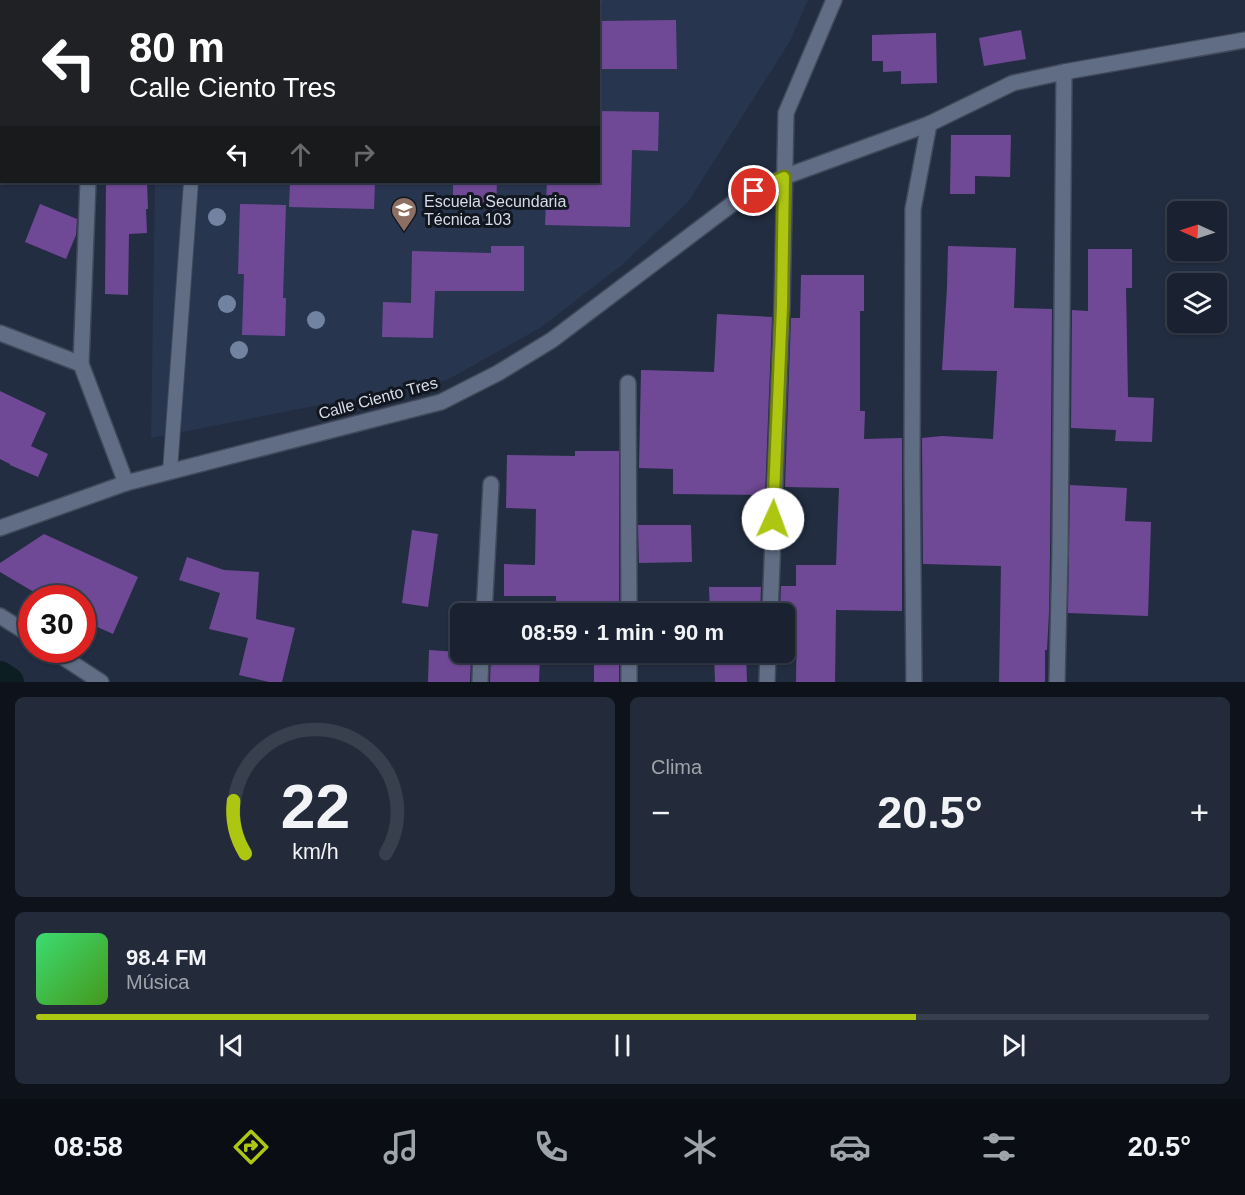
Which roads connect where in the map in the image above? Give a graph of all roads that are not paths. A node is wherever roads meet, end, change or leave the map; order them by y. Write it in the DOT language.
graph roads {
  1 [pos="834,0"];
  2 [pos="1245,40"];
  3 [pos="1064,72"];
  4 [pos="928,124"];
  5 [pos="784,177"];
  6 [pos="88,183"];
  7 [pos="191,183"];
  8 [pos="0,333"];
  9 [pos="81,364"];
  10 [pos="628,383"];
  11 [pos="170,471"];
  12 [pos="126,483"];
  13 [pos="491,484"];
  14 [pos="0,528"];
  15 [pos="485,603"];
  16 [pos="629,603"];
  17 [pos="770,603"];
  18 [pos="0,616"];
  19 [pos="18,627"];
  20 [pos="72,663"];
  21 [pos="481,663"];
  22 [pos="629,663"];
  23 [pos="768,663"];
  24 [pos="101,682"];
  25 [pos="480,682"];
  26 [pos="629,682"];
  27 [pos="767,682"];
  28 [pos="914,682"];
  29 [pos="1057,682"];
  1 -- 5 [label="street"];
  2 -- 3 [label="street, Calle Ciento Tres"];
  3 -- 4 [label="street, Calle Ciento Tres"];
  3 -- 29 [label="street"];
  4 -- 5 [label="street, Calle Ciento Tres"];
  4 -- 28 [label="street"];
  5 -- 11 [label="street, Calle Ciento Tres"];
  5 -- 17 [label="street"];
  6 -- 9 [label="street"];
  7 -- 11 [label="lane"];
  8 -- 9 [label="street"];
  9 -- 12 [label="street"];
  10 -- 16 [label="street"];
  11 -- 12 [label="street, Calle Ciento Tres"];
  12 -- 14 [label="street, Calle Ciento Tres"];
  13 -- 15 [label="street"];
  18 -- 19 [label="street"];
  20 -- 24 [label="street"];
  21 -- 25 [label="street"];
  22 -- 26 [label="street"];
  23 -- 27 [label="street"];
}
